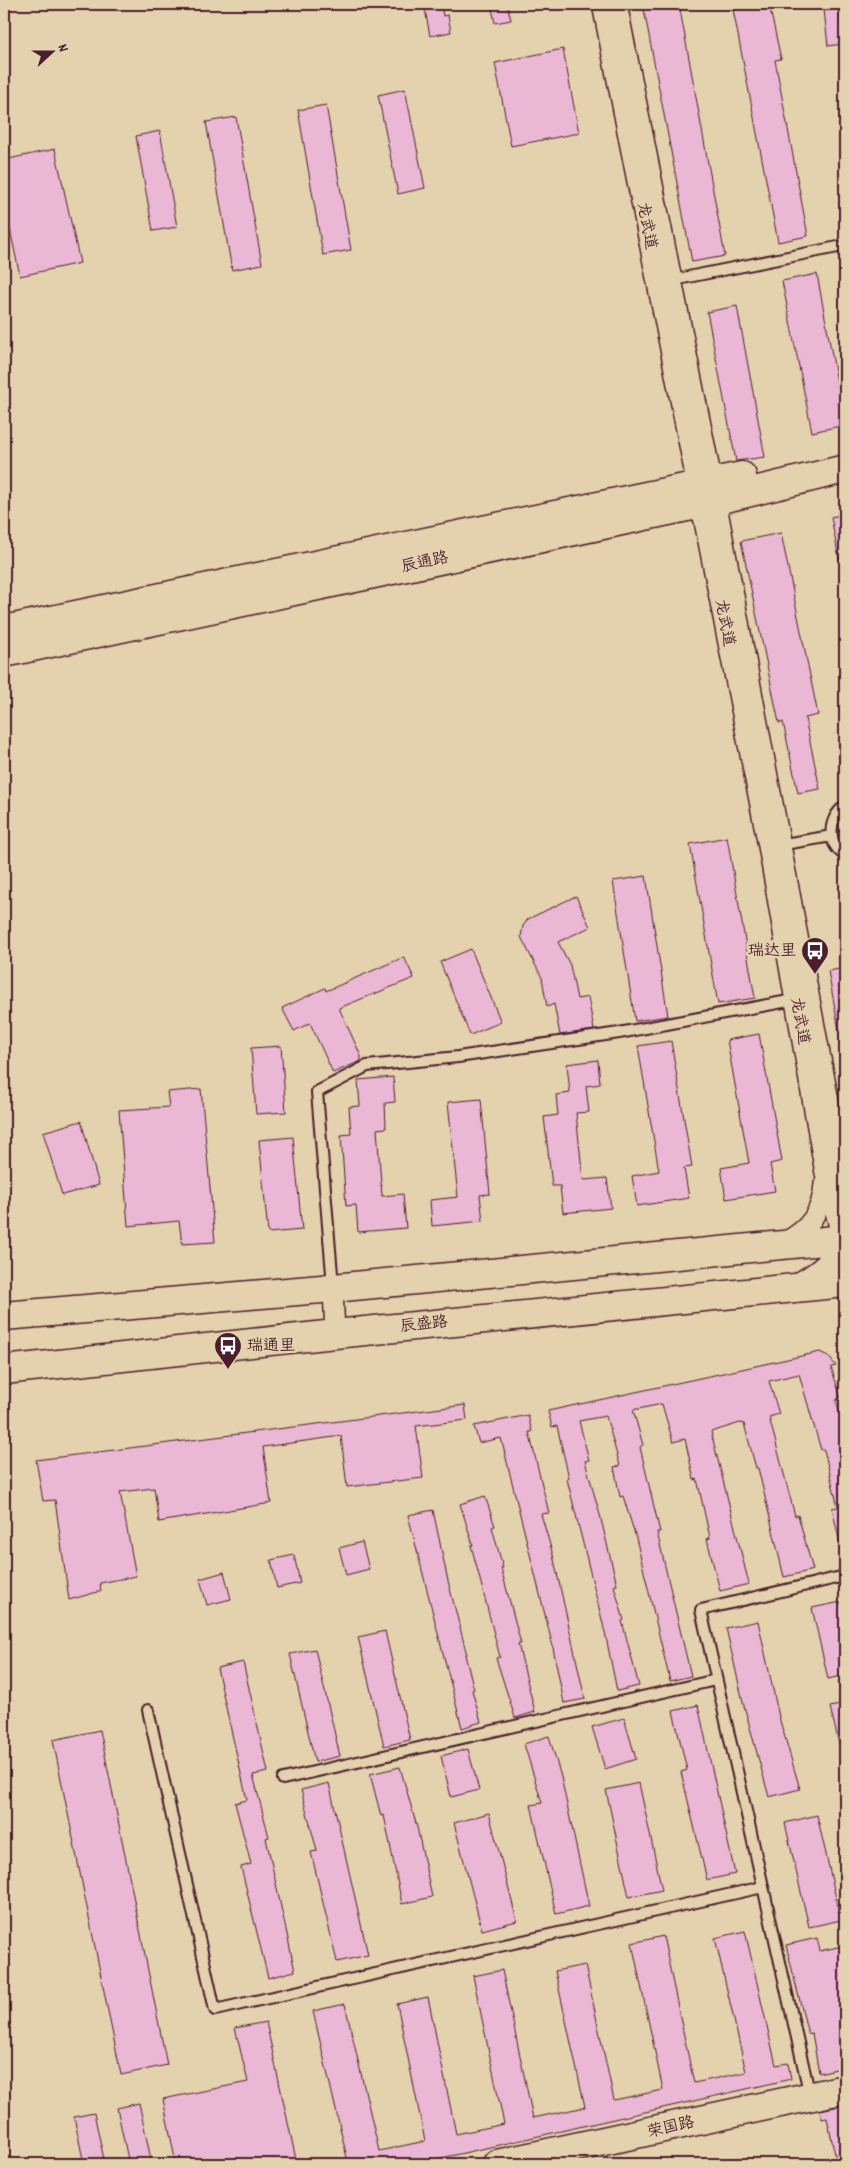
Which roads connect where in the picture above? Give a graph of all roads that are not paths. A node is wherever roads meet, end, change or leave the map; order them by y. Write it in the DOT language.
graph roads {
  1 [pos="602,4"];
  2 [pos="617,4"];
  3 [pos="838,247"];
  4 [pos="664,282"];
  5 [pos="845,452"];
  6 [pos="845,469"];
  7 [pos="707,493"];
  8 [pos="4,630"];
  9 [pos="4,653"];
  10 [pos="845,806"];
  11 [pos="832,836"];
  12 [pos="775,845"];
  13 [pos="845,855"];
  14 [pos="803,999"];
  15 [pos="825,1173"];
  16 [pos="845,1186"];
  17 [pos="845,1203"];
  18 [pos="845,1240"];
  19 [pos="777,1246"];
  20 [pos="845,1283"];
  21 [pos="333,1288"];
  22 [pos="798,1288"];
  23 [pos="4,1316"];
  24 [pos="335,1334"];
  25 [pos="4,1370"];
  26 [pos="845,1576"];
  27 [pos="716,1680"];
  28 [pos="148,1710"];
  29 [pos="284,1780"];
  30 [pos="763,1886"];
  31 [pos="845,2089"];
  32 [pos="810,2097"];
  33 [pos="497,2164"];
  1 -- 4 [label="street, 龙武道"];
  2 -- 4 [label="street"];
  3 -- 4 [label="lane"];
  4 -- 7 [label="street, 龙武道"];
  5 -- 7 [label="street, 辰通路"];
  6 -- 7 [label="street, 辰通路"];
  7 -- 8 [label="street, 辰通路"];
  7 -- 9 [label="street, 辰通路"];
  7 -- 12 [label="street, 龙武道"];
  10 -- 11 [label="lane"];
  11 -- 12 [label="lane"];
  11 -- 13 [label="lane"];
  12 -- 14 [label="street, 龙武道"];
  14 -- 15 [label="street, 龙武道"];
  14 -- 16 [label="street"];
  14 -- 21 [label="lane"];
  15 -- 18 [label="street, 龙武道"];
  15 -- 19 [label="street"];
  17 -- 18 [label="street"];
  18 -- 19 [label="street"];
  18 -- 22 [label="street"];
  19 -- 21 [label="street"];
  20 -- 22 [label="street, 辰盛路"];
  21 -- 23 [label="street"];
  21 -- 24 [label="street"];
  22 -- 24 [label="street, 辰盛路"];
  24 -- 25 [label="street, 辰盛路"];
  26 -- 27 [label="lane"];
  27 -- 29 [label="lane"];
  27 -- 30 [label="lane"];
  28 -- 30 [label="lane"];
  30 -- 32 [label="lane"];
  31 -- 32 [label="street, 荣国路"];
  32 -- 33 [label="street, 荣国路"];
}
